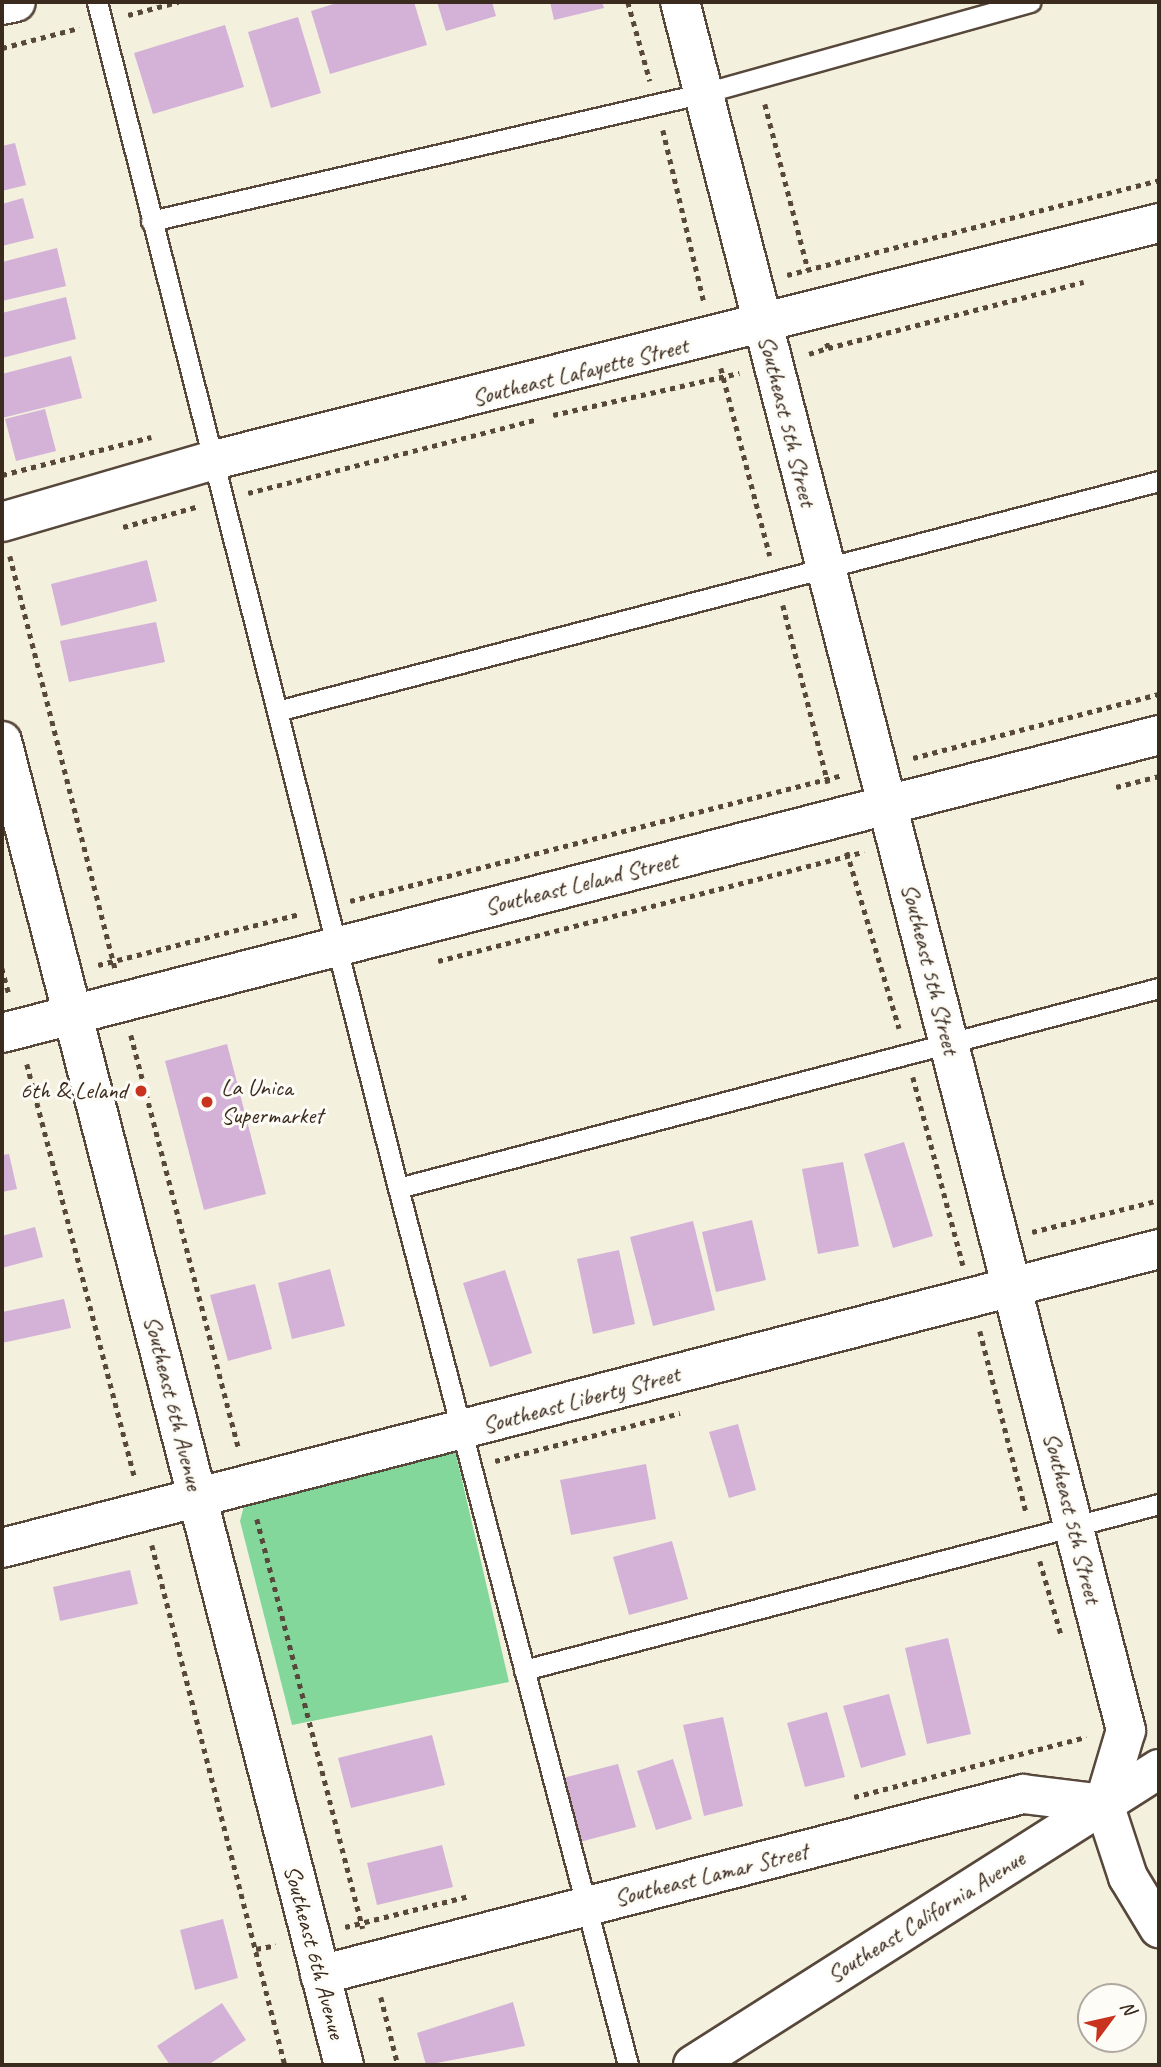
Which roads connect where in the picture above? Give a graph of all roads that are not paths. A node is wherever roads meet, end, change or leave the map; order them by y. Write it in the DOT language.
graph roads {
  1 [pos="16,2"];
  2 [pos="97,2"];
  3 [pos="680,2"];
  4 [pos="1031,2"];
  5 [pos="2,5"];
  6 [pos="704,93"];
  7 [pos="151,221"];
  8 [pos="1159,223"];
  9 [pos="764,327"];
  10 [pos="210,461"];
  11 [pos="1159,481"];
  12 [pos="2,522"];
  13 [pos="824,568"];
  14 [pos="277,711"];
  15 [pos="1159,735"];
  16 [pos="2,741"];
  17 [pos="887,805"];
  18 [pos="335,947"];
  19 [pos="1159,988"];
  20 [pos="73,1013"];
  21 [pos="2,1033"];
  22 [pos="948,1042"];
  23 [pos="398,1188"];
  24 [pos="1159,1249"];
  25 [pos="1012,1287"];
  26 [pos="466,1431"];
  27 [pos="197,1496"];
  28 [pos="1159,1504"];
  29 [pos="1074,1526"];
  30 [pos="2,1548"];
  31 [pos="524,1670"];
  32 [pos="1159,1769"];
  33 [pos="1104,1804"];
  34 [pos="587,1907"];
  35 [pos="1159,1928"];
  36 [pos="320,1975"];
  37 [pos="344,2065"];
  38 [pos="628,2065"];
  39 [pos="693,2065"];
  1 -- 5 [label="street"];
  2 -- 7 [label="lane"];
  3 -- 6 [label="street, Southeast 5th Street"];
  4 -- 6 [label="lane"];
  6 -- 7 [label="lane"];
  6 -- 9 [label="street, Southeast 5th Street"];
  7 -- 10 [label="lane"];
  8 -- 9 [label="street, Southeast Lafayette Street"];
  9 -- 10 [label="street, Southeast Lafayette Street"];
  9 -- 13 [label="street, Southeast 5th Street"];
  10 -- 12 [label="street, Southeast Lafayette Street"];
  10 -- 14 [label="lane"];
  11 -- 13 [label="lane"];
  13 -- 14 [label="lane"];
  13 -- 17 [label="street, Southeast 5th Street"];
  14 -- 18 [label="lane"];
  15 -- 17 [label="street, Southeast Leland Street"];
  16 -- 20 [label="street, Southeast 6th Avenue"];
  17 -- 18 [label="street, Southeast Leland Street"];
  17 -- 22 [label="street, Southeast 5th Street"];
  18 -- 20 [label="street, Southeast Leland Street"];
  18 -- 23 [label="lane"];
  19 -- 22 [label="lane"];
  20 -- 21 [label="street, Southeast Leland Street"];
  20 -- 27 [label="street, Southeast 6th Avenue"];
  22 -- 23 [label="lane"];
  22 -- 25 [label="street, Southeast 5th Street"];
  23 -- 26 [label="lane"];
  24 -- 25 [label="street, Southeast Liberty Street"];
  25 -- 26 [label="street, Southeast Liberty Street"];
  25 -- 29 [label="street, Southeast 5th Street"];
  26 -- 27 [label="street, Southeast Liberty Street"];
  26 -- 31 [label="lane"];
  27 -- 30 [label="street, Southeast Liberty Street"];
  27 -- 36 [label="street, Southeast 6th Avenue"];
  28 -- 29 [label="lane"];
  29 -- 31 [label="lane"];
  29 -- 33 [label="street, Southeast 5th Street"];
  31 -- 34 [label="lane"];
  32 -- 33 [label="street, Southeast California Avenue"];
  33 -- 34 [label="street, Southeast Lamar Street"];
  33 -- 35 [label="street"];
  33 -- 39 [label="street, Southeast California Avenue"];
  34 -- 36 [label="street, Southeast Lamar Street"];
  34 -- 38 [label="lane"];
  36 -- 37 [label="street, Southeast 6th Avenue"];
}
